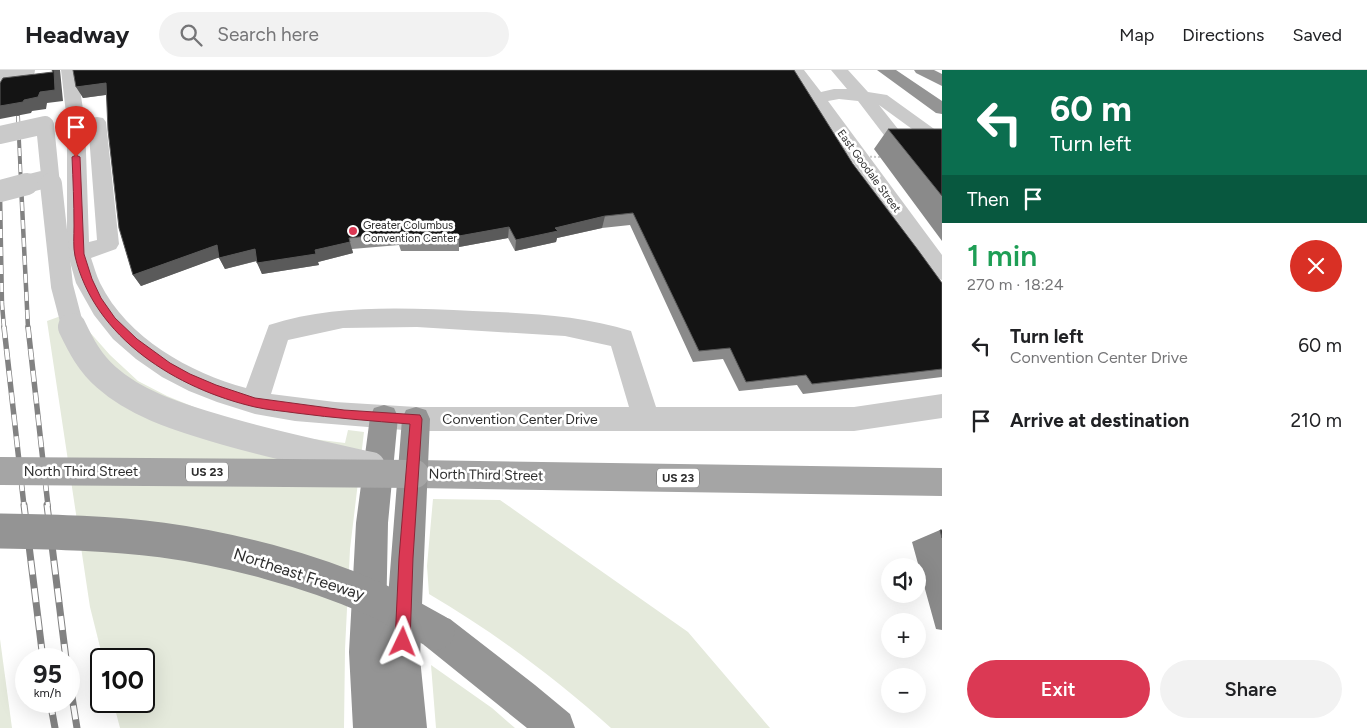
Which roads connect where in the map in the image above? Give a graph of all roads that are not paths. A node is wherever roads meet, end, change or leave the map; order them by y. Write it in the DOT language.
graph roads {
  1 [pos="26,70"];
  2 [pos="68,70"];
  3 [pos="796,70"];
  4 [pos="839,70"];
  5 [pos="885,70"];
  6 [pos="922,70"];
  7 [pos="0,75"];
  8 [pos="942,81"];
  9 [pos="820,98"];
  10 [pos="942,109"];
  11 [pos="97,122"];
  12 [pos="0,135"];
  13 [pos="50,178"];
  14 [pos="0,191"];
  15 [pos="79,254"];
  16 [pos="942,272"];
  17 [pos="255,402"];
  18 [pos="942,406"];
  19 [pos="384,417"];
  20 [pos="416,419"];
  21 [pos="646,420"];
  22 [pos="0,471"];
  23 [pos="415,474"];
  24 [pos="942,482"];
  25 [pos="0,531"];
  26 [pos="372,728"];
  27 [pos="408,728"];
  28 [pos="556,728"];
  1 -- 7 [label="street, bridge"];
  2 -- 15 [label="street, Convention Center Drive"];
  3 -- 9 [label="street, East Goodale Street"];
  4 -- 9 [label="street"];
  5 -- 10 [label="highway"];
  6 -- 8 [label="highway"];
  9 -- 16 [label="street, East Goodale Street"];
  11 -- 15 [label="street"];
  12 -- 13 [label="street, bridge"];
  13 -- 14 [label="street, bridge"];
  13 -- 23 [label="street, bridge"];
  15 -- 17 [label="street, Convention Center Drive"];
  17 -- 19 [label="street, Convention Center Drive"];
  17 -- 21 [label="street"];
  18 -- 21 [label="street, Convention Center Drive"];
  19 -- 20 [label="street, Convention Center Drive"];
  19 -- 26 [label="highway"];
  20 -- 21 [label="street, Convention Center Drive"];
  20 -- 27 [label="highway"];
  22 -- 23 [label="main road, North Third Street / US 23, bridge"];
  23 -- 24 [label="main road, North Third Street / US 23"];
  25 -- 28 [label="highway, Northeast Freeway, bridge"];
}
